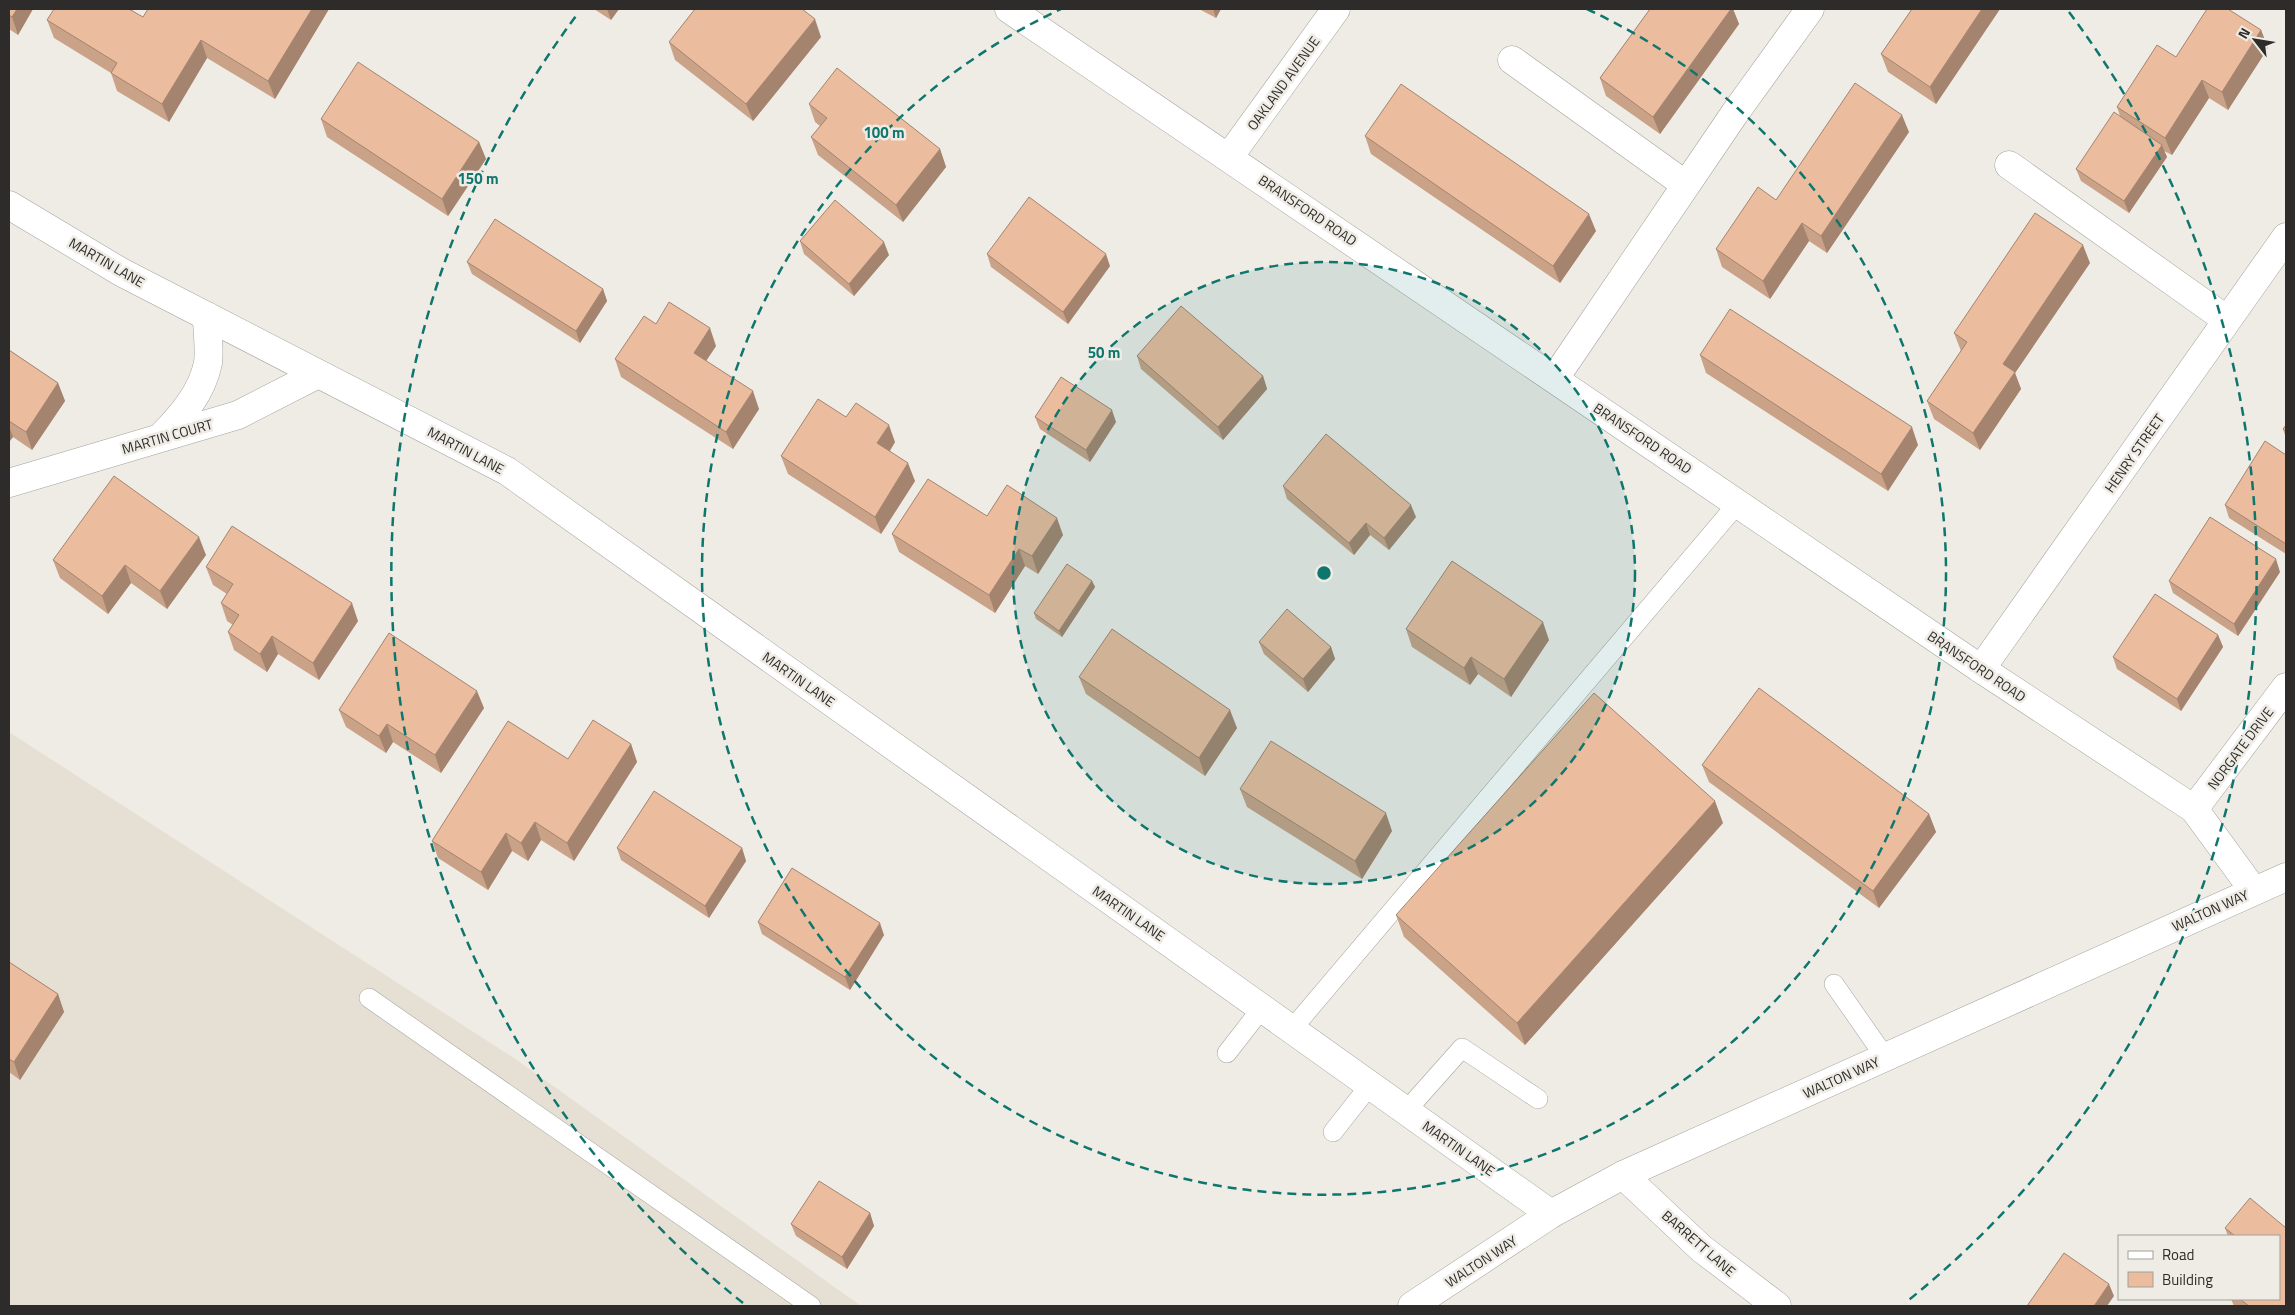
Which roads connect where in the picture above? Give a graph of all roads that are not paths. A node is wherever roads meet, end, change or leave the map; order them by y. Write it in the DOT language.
graph roads {
  1 [pos="1009,9"];
  2 [pos="1336,9"];
  3 [pos="1810,9"];
  4 [pos="1512,60"];
  5 [pos="1229,157"];
  6 [pos="2009,165"];
  7 [pos="1686,184"];
  8 [pos="9,205"];
  9 [pos="2286,237"];
  10 [pos="207,316"];
  11 [pos="2227,320"];
  12 [pos="318,374"];
  13 [pos="1555,378"];
  14 [pos="160,438"];
  15 [pos="9,483"];
  16 [pos="1738,503"];
  17 [pos="1981,669"];
  18 [pos="2286,687"];
  19 [pos="2194,809"];
  20 [pos="2286,877"];
  21 [pos="2254,890"];
  22 [pos="1834,984"];
  23 [pos="369,998"];
  24 [pos="1262,1008"];
  25 [pos="1292,1029"];
  26 [pos="1227,1053"];
  27 [pos="1885,1057"];
  28 [pos="1370,1085"];
  29 [pos="1538,1099"];
  30 [pos="1406,1111"];
  31 [pos="1333,1132"];
  32 [pos="1623,1175"];
  33 [pos="1551,1214"];
  34 [pos="811,1306"];
  35 [pos="1412,1306"];
  36 [pos="1777,1306"];
  1 -- 5 [label="street, BRANSFORD ROAD"];
  2 -- 5 [label="street, OAKLAND AVENUE"];
  3 -- 7 [label="street"];
  4 -- 7 [label="street"];
  5 -- 13 [label="street, BRANSFORD ROAD"];
  6 -- 11 [label="street"];
  7 -- 13 [label="street"];
  8 -- 10 [label="street, MARTIN LANE"];
  9 -- 11 [label="street, HENRY STREET"];
  10 -- 12 [label="street, MARTIN LANE"];
  10 -- 14 [label="street"];
  11 -- 17 [label="street, HENRY STREET"];
  12 -- 14 [label="street, MARTIN COURT"];
  12 -- 24 [label="street, MARTIN LANE"];
  13 -- 16 [label="street, BRANSFORD ROAD"];
  14 -- 15 [label="street, MARTIN COURT"];
  16 -- 17 [label="street, BRANSFORD ROAD"];
  16 -- 25 [label="lane"];
  17 -- 19 [label="street, BRANSFORD ROAD"];
  18 -- 19 [label="street, NORGATE DRIVE"];
  19 -- 21 [label="street, BRANSFORD ROAD"];
  20 -- 21 [label="street, WALTON WAY"];
  21 -- 27 [label="street, WALTON WAY"];
  22 -- 27 [label="lane"];
  23 -- 34 [label="lane"];
  24 -- 25 [label="street, MARTIN LANE"];
  24 -- 26 [label="lane"];
  25 -- 28 [label="street, MARTIN LANE"];
  27 -- 32 [label="street, WALTON WAY"];
  28 -- 30 [label="street, MARTIN LANE"];
  28 -- 31 [label="lane"];
  29 -- 30 [label="lane"];
  30 -- 33 [label="street, MARTIN LANE"];
  32 -- 33 [label="street, WALTON WAY"];
  32 -- 36 [label="street, BARRETT LANE"];
  33 -- 35 [label="street, WALTON WAY"];
}
